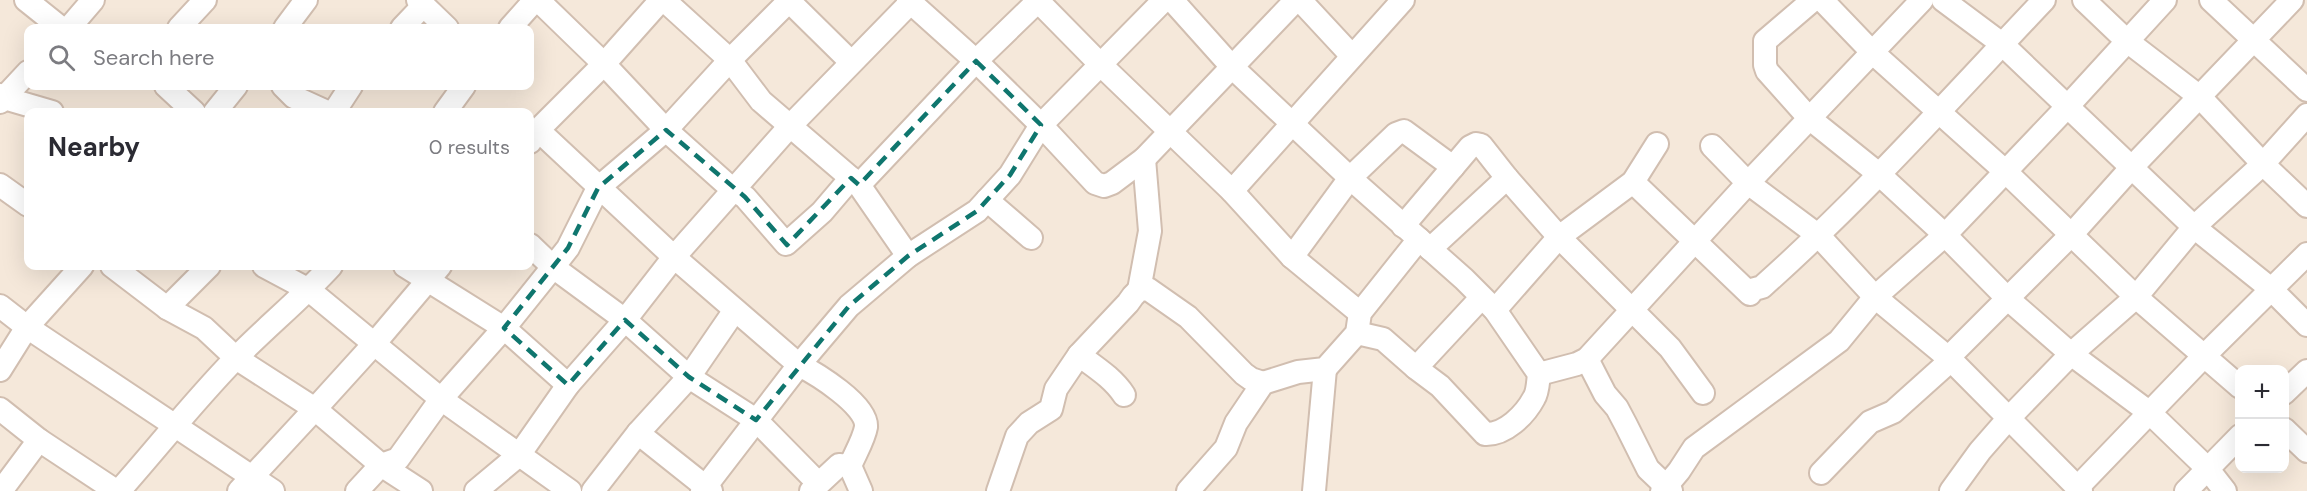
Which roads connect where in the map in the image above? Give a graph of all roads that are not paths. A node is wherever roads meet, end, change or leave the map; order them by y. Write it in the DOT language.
graph roads {
  1 [pos="26,0"];
  2 [pos="93,0"];
  3 [pos="205,0"];
  4 [pos="537,0"];
  5 [pos="663,0"];
  6 [pos="789,0"];
  7 [pos="1038,0"];
  8 [pos="1164,0"];
  9 [pos="1172,0"];
  10 [pos="1298,0"];
  11 [pos="1403,0"];
  12 [pos="1813,0"];
  13 [pos="1822,0"];
  14 [pos="1922,0"];
  15 [pos="1943,0"];
  16 [pos="2043,0"];
  17 [pos="2084,0"];
  18 [pos="2165,0"];
  19 [pos="2211,0"];
  20 [pos="2292,0"];
  21 [pos="304,1"];
  22 [pos="911,1"];
  23 [pos="421,3"];
  24 [pos="56,24"];
  25 [pos="72,24"];
  26 [pos="182,24"];
  27 [pos="288,24"];
  28 [pos="405,24"];
  29 [pos="443,24"];
  30 [pos="514,24"];
  31 [pos="2127,41"];
  32 [pos="2254,41"];
  33 [pos="2002,44"];
  34 [pos="1872,52"];
  35 [pos="1352,56"];
  36 [pos="730,60"];
  37 [pos="976,61"];
  38 [pos="851,62"];
  39 [pos="604,64"];
  40 [pos="1101,65"];
  41 [pos="1232,67"];
  42 [pos="24,76"];
  43 [pos="169,90"];
  44 [pos="233,90"];
  45 [pos="287,90"];
  46 [pos="348,90"];
  47 [pos="461,90"];
  48 [pos="2307,90"];
  49 [pos="2200,97"];
  50 [pos="1,98"];
  51 [pos="2067,107"];
  52 [pos="37,108"];
  53 [pos="190,108"];
  54 [pos="218,108"];
  55 [pos="319,108"];
  56 [pos="337,108"];
  57 [pos="448,108"];
  58 [pos="1939,110"];
  59 [pos="2307,115"];
  60 [pos="1809,118"];
  61 [pos="1293,123"];
  62 [pos="1041,125"];
  63 [pos="790,126"];
  64 [pos="666,130"];
  65 [pos="1169,132"];
  66 [pos="534,135"];
  67 [pos="534,137"];
  68 [pos="1657,144"];
  69 [pos="1712,146"];
  70 [pos="1144,159"];
  71 [pos="2263,164"];
  72 [pos="1453,167"];
  73 [pos="2132,167"];
  74 [pos="2006,172"];
  75 [pos="1880,175"];
  76 [pos="1350,178"];
  77 [pos="1507,178"];
  78 [pos="855,182"];
  79 [pos="1633,182"];
  80 [pos="1748,183"];
  81 [pos="0,185"];
  82 [pos="598,188"];
  83 [pos="732,189"];
  84 [pos="1232,190"];
  85 [pos="987,200"];
  86 [pos="24,202"];
  87 [pos="2307,206"];
  88 [pos="2194,227"];
  89 [pos="2072,234"];
  90 [pos="1945,235"];
  91 [pos="1819,236"];
  92 [pos="1559,237"];
  93 [pos="1031,238"];
  94 [pos="1417,238"];
  95 [pos="1694,241"];
  96 [pos="534,249"];
  97 [pos="2307,254"];
  98 [pos="908,256"];
  99 [pos="1292,256"];
  100 [pos="674,257"];
  101 [pos="553,267"];
  102 [pos="78,270"];
  103 [pos="117,270"];
  104 [pos="205,270"];
  105 [pos="272,270"];
  106 [pos="327,270"];
  107 [pos="434,273"];
  108 [pos="2271,289"];
  109 [pos="309,290"];
  110 [pos="1139,290"];
  111 [pos="1875,297"];
  112 [pos="2136,297"];
  113 [pos="2008,299"];
  114 [pos="1488,304"];
  115 [pos="0,306"];
  116 [pos="167,309"];
  117 [pos="735,310"];
  118 [pos="1633,310"];
  119 [pos="625,320"];
  120 [pos="1359,323"];
  121 [pos="2307,325"];
  122 [pos="27,327"];
  123 [pos="504,328"];
  124 [pos="374,344"];
  125 [pos="2071,354"];
  126 [pos="1078,355"];
  127 [pos="2204,356"];
  128 [pos="236,357"];
  129 [pos="1587,359"];
  130 [pos="1949,359"];
  131 [pos="799,365"];
  132 [pos="1416,368"];
  133 [pos="1325,369"];
  134 [pos="0,370"];
  135 [pos="2307,371"];
  136 [pos="1539,374"];
  137 [pos="689,377"];
  138 [pos="1263,382"];
  139 [pos="2235,383"];
  140 [pos="568,385"];
  141 [pos="2289,388"];
  142 [pos="1703,393"];
  143 [pos="1124,395"];
  144 [pos="441,399"];
  145 [pos="0,409"];
  146 [pos="315,409"];
  147 [pos="2150,413"];
  148 [pos="2008,418"];
  149 [pos="756,420"];
  150 [pos="173,426"];
  151 [pos="639,433"];
  152 [pos="2289,434"];
  153 [pos="39,440"];
  154 [pos="2235,441"];
  155 [pos="2307,451"];
  156 [pos="519,455"];
  157 [pos="381,465"];
  158 [pos="850,466"];
  159 [pos="2206,468"];
  160 [pos="1821,474"];
  161 [pos="246,484"];
  162 [pos="814,487"];
  163 [pos="1667,489"];
  164 [pos="706,490"];
  165 [pos="2079,490"];
  166 [pos="1,491"];
  167 [pos="117,491"];
  168 [pos="273,491"];
  169 [pos="357,491"];
  170 [pos="421,491"];
  171 [pos="476,491"];
  172 [pos="570,491"];
  173 [pos="593,491"];
  174 [pos="861,491"];
  175 [pos="998,491"];
  176 [pos="1188,491"];
  177 [pos="1314,491"];
  178 [pos="1951,491"];
  179 [pos="2186,491"];
  180 [pos="2224,491"];
  1 -- 24 [label="street"];
  2 -- 25 [label="street"];
  3 -- 26 [label="street"];
  4 -- 30 [label="street"];
  4 -- 39 [label="street"];
  5 -- 36 [label="street"];
  5 -- 39 [label="street"];
  6 -- 36 [label="street"];
  6 -- 38 [label="street"];
  7 -- 37 [label="street"];
  7 -- 40 [label="street"];
  8 -- 40 [label="street"];
  9 -- 41 [label="street"];
  10 -- 35 [label="street"];
  10 -- 41 [label="street"];
  11 -- 35 [label="street"];
  12 -- 60 [label="street"];
  13 -- 34 [label="street"];
  14 -- 34 [label="street"];
  15 -- 33 [label="street"];
  16 -- 33 [label="street"];
  17 -- 31 [label="street"];
  18 -- 31 [label="street"];
  19 -- 32 [label="street"];
  20 -- 32 [label="street"];
  21 -- 27 [label="street"];
  22 -- 37 [label="street"];
  22 -- 38 [label="street"];
  23 -- 28 [label="street"];
  23 -- 29 [label="street"];
  31 -- 49 [label="street"];
  31 -- 51 [label="street"];
  32 -- 48 [label="street"];
  32 -- 49 [label="street"];
  33 -- 51 [label="street"];
  33 -- 58 [label="street"];
  34 -- 58 [label="street"];
  34 -- 60 [label="street"];
  35 -- 61 [label="street"];
  36 -- 63 [label="street"];
  36 -- 64 [label="street"];
  37 -- 62 [label="street"];
  37 -- 78 [label="street"];
  38 -- 63 [label="street"];
  39 -- 64 [label="street"];
  39 -- 66 [label="street"];
  40 -- 62 [label="street"];
  40 -- 65 [label="street"];
  41 -- 61 [label="street"];
  41 -- 65 [label="street"];
  42 -- 50 [label="street"];
  43 -- 53 [label="street"];
  44 -- 54 [label="street"];
  45 -- 55 [label="street"];
  46 -- 56 [label="street"];
  47 -- 57 [label="street"];
  49 -- 71 [label="street"];
  49 -- 73 [label="street"];
  50 -- 52 [label="street"];
  51 -- 73 [label="street"];
  51 -- 74 [label="street"];
  58 -- 74 [label="street"];
  58 -- 75 [label="street"];
  59 -- 71 [label="street"];
  60 -- 75 [label="street"];
  60 -- 80 [label="street"];
  61 -- 76 [label="street"];
  61 -- 84 [label="street"];
  62 -- 70 [label="street"];
  62 -- 85 [label="street"];
  63 -- 78 [label="street"];
  63 -- 83 [label="street"];
  64 -- 82 [label="street"];
  64 -- 83 [label="street"];
  65 -- 70 [label="street"];
  65 -- 84 [label="street"];
  67 -- 82 [label="street"];
  68 -- 79 [label="street"];
  69 -- 80 [label="street"];
  70 -- 110 [label="street"];
  71 -- 87 [label="street"];
  71 -- 88 [label="street"];
  72 -- 76 [label="street"];
  72 -- 77 [label="street"];
  72 -- 94 [label="street"];
  73 -- 88 [label="street"];
  73 -- 89 [label="street"];
  74 -- 89 [label="street"];
  74 -- 90 [label="street"];
  75 -- 90 [label="street"];
  75 -- 91 [label="street"];
  76 -- 94 [label="street"];
  76 -- 99 [label="street"];
  77 -- 92 [label="street"];
  77 -- 94 [label="street"];
  78 -- 83 [label="street"];
  78 -- 98 [label="street"];
  79 -- 92 [label="street"];
  79 -- 95 [label="street"];
  80 -- 91 [label="street"];
  80 -- 95 [label="street"];
  81 -- 86 [label="street"];
  82 -- 100 [label="street"];
  82 -- 101 [label="street"];
  83 -- 100 [label="street"];
  84 -- 99 [label="street"];
  85 -- 93 [label="street"];
  85 -- 98 [label="street"];
  88 -- 108 [label="street"];
  88 -- 112 [label="street"];
  89 -- 112 [label="street"];
  89 -- 113 [label="street"];
  90 -- 111 [label="street"];
  90 -- 113 [label="street"];
  91 -- 95 [label="street"];
  91 -- 111 [label="street"];
  92 -- 114 [label="street"];
  92 -- 118 [label="street"];
  94 -- 114 [label="street"];
  94 -- 120 [label="street"];
  95 -- 118 [label="street"];
  96 -- 101 [label="street"];
  97 -- 108 [label="street"];
  98 -- 131 [label="street"];
  99 -- 120 [label="street"];
  100 -- 117 [label="street"];
  100 -- 119 [label="street"];
  101 -- 119 [label="street"];
  101 -- 123 [label="street"];
  102 -- 122 [label="street"];
  103 -- 116 [label="street"];
  104 -- 116 [label="street"];
  105 -- 109 [label="street"];
  106 -- 109 [label="street"];
  107 -- 123 [label="street"];
  107 -- 124 [label="street"];
  108 -- 121 [label="street"];
  108 -- 127 [label="street"];
  109 -- 124 [label="street"];
  109 -- 128 [label="street"];
  110 -- 126 [label="street"];
  110 -- 138 [label="street"];
  111 -- 130 [label="street"];
  111 -- 163 [label="street"];
  112 -- 125 [label="street"];
  112 -- 127 [label="street"];
  113 -- 125 [label="street"];
  113 -- 130 [label="street"];
  114 -- 132 [label="street"];
  114 -- 136 [label="street"];
  115 -- 122 [label="street"];
  116 -- 128 [label="street"];
  117 -- 131 [label="street"];
  117 -- 137 [label="street"];
  118 -- 129 [label="street"];
  118 -- 142 [label="street"];
  119 -- 137 [label="street"];
  119 -- 140 [label="street"];
  120 -- 132 [label="street"];
  120 -- 133 [label="street"];
  122 -- 134 [label="street"];
  122 -- 150 [label="street"];
  123 -- 140 [label="street"];
  123 -- 144 [label="street"];
  124 -- 144 [label="street"];
  124 -- 146 [label="street"];
  125 -- 147 [label="street"];
  125 -- 148 [label="street"];
  126 -- 143 [label="street"];
  126 -- 175 [label="street"];
  127 -- 139 [label="street"];
  127 -- 147 [label="street"];
  128 -- 146 [label="street"];
  128 -- 150 [label="street"];
  129 -- 136 [label="street"];
  129 -- 163 [label="street"];
  130 -- 148 [label="street"];
  130 -- 160 [label="street"];
  131 -- 149 [label="street"];
  131 -- 158 [label="street"];
  132 -- 136 [label="street"];
  133 -- 138 [label="street"];
  133 -- 177 [label="street"];
  135 -- 141 [label="street"];
  137 -- 149 [label="street"];
  137 -- 151 [label="street"];
  138 -- 176 [label="street"];
  140 -- 156 [label="street"];
  144 -- 156 [label="street"];
  144 -- 157 [label="street"];
  145 -- 153 [label="street"];
  146 -- 157 [label="street"];
  146 -- 161 [label="street"];
  147 -- 159 [label="street"];
  147 -- 165 [label="street"];
  148 -- 165 [label="street"];
  148 -- 178 [label="street"];
  149 -- 162 [label="street"];
  149 -- 164 [label="street"];
  150 -- 161 [label="street"];
  150 -- 167 [label="street"];
  151 -- 164 [label="street"];
  151 -- 173 [label="street"];
  152 -- 155 [label="street"];
  153 -- 166 [label="street"];
  153 -- 167 [label="street"];
  154 -- 159 [label="street"];
  156 -- 171 [label="street"];
  156 -- 172 [label="street"];
  157 -- 169 [label="street"];
  157 -- 170 [label="street"];
  158 -- 162 [label="street"];
  158 -- 174 [label="street"];
  159 -- 179 [label="street"];
  159 -- 180 [label="street"];
  161 -- 168 [label="street"];
}
